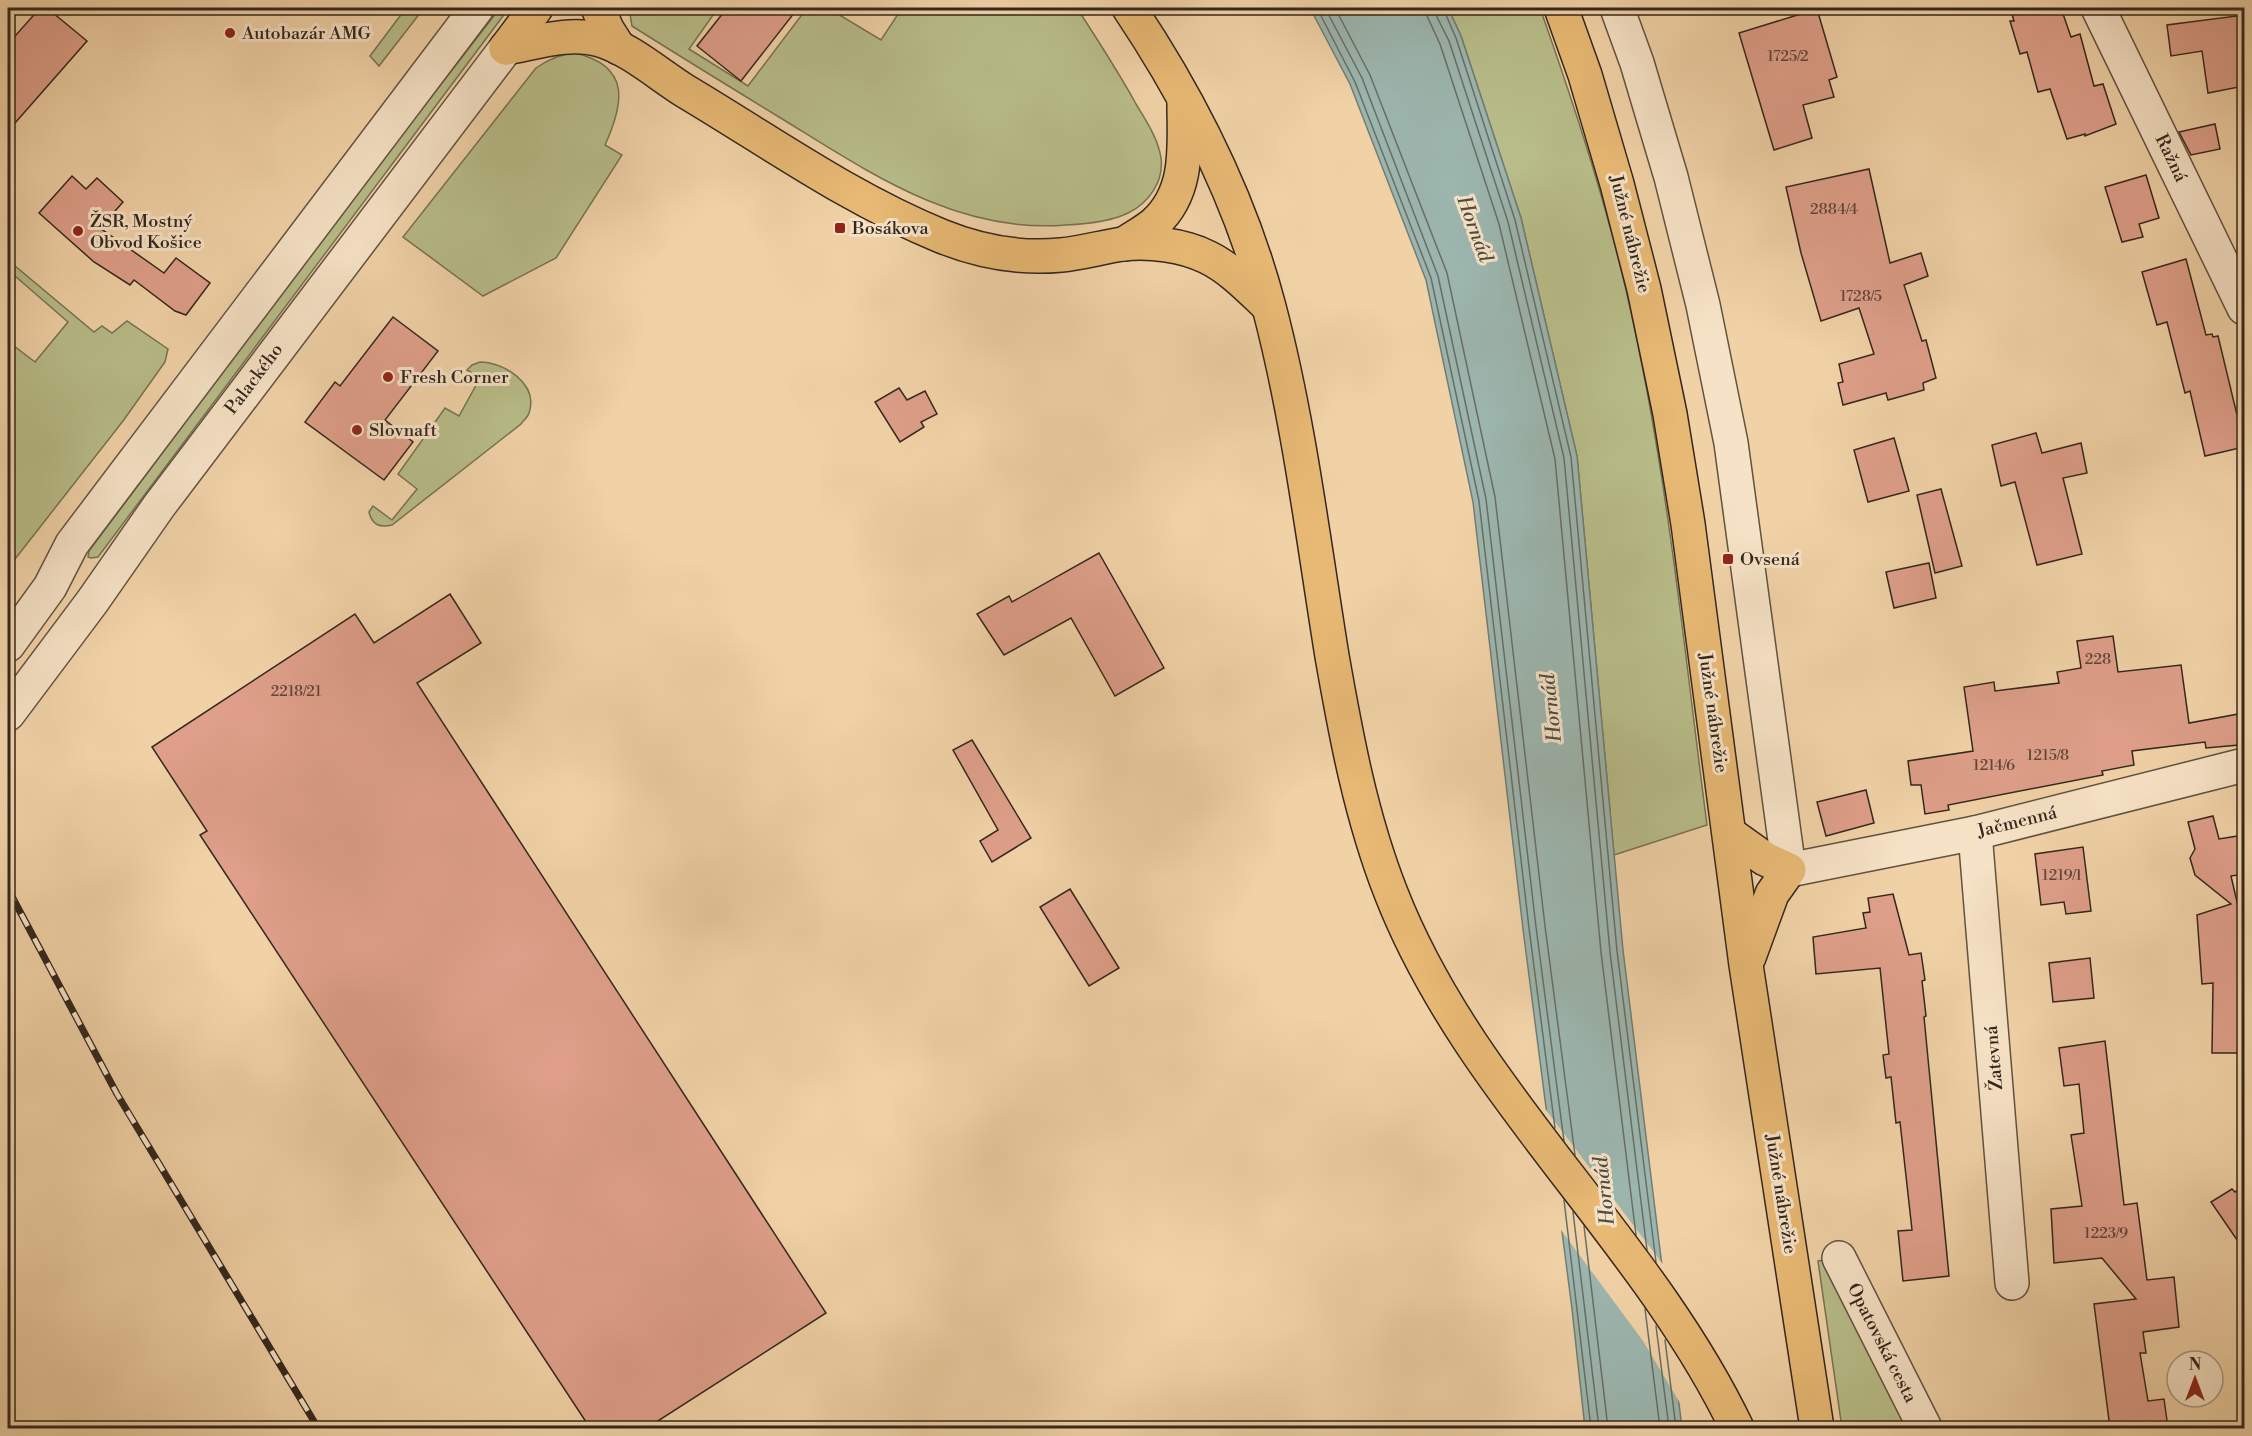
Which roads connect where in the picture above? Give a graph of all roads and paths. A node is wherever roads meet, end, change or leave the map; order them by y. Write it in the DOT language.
graph roads {
  1 [pos="477,8"];
  2 [pos="536,8"];
  3 [pos="597,8"];
  4 [pos="1129,8"];
  5 [pos="1561,8"];
  6 [pos="1617,8"];
  7 [pos="2098,8"];
  8 [pos="506,48"];
  9 [pos="619,48"];
  10 [pos="1184,98"];
  11 [pos="1124,244"];
  12 [pos="1268,306"];
  13 [pos="2244,308"];
  14 [pos="72,544"];
  15 [pos="8,610"];
  16 [pos="8,645"];
  17 [pos="8,714"];
  18 [pos="2244,765"];
  19 [pos="1975,833"];
  20 [pos="1730,834"];
  21 [pos="1789,870"];
  22 [pos="1746,965"];
  23 [pos="1839,1258"];
  24 [pos="2012,1283"];
  25 [pos="1737,1428"];
  26 [pos="1817,1428"];
  27 [pos="1925,1428"];
  1 -- 14 [label="street"];
  2 -- 8 [label="main road"];
  3 -- 9 [label="main road"];
  4 -- 10 [label="main road"];
  5 -- 20 [label="main road, Južné nábrežie"];
  6 -- 21 [label="street"];
  7 -- 13 [label="street, Ražná"];
  8 -- 9 [label="main road"];
  8 -- 17 [label="street, Palackého"];
  9 -- 11 [label="main road"];
  10 -- 11 [label="main road"];
  10 -- 12 [label="main road"];
  11 -- 12 [label="main road"];
  12 -- 25 [label="main road"];
  14 -- 15 [label="street"];
  14 -- 16 [label="street"];
  18 -- 19 [label="street, Jačmenná"];
  19 -- 21 [label="street, Jačmenná"];
  19 -- 24 [label="street, Žatevná"];
  20 -- 21 [label="main road"];
  20 -- 22 [label="main road, Južné nábrežie"];
  21 -- 22 [label="main road"];
  22 -- 26 [label="main road, Južné nábrežie"];
  23 -- 27 [label="street, Opatovská cesta"];
}
